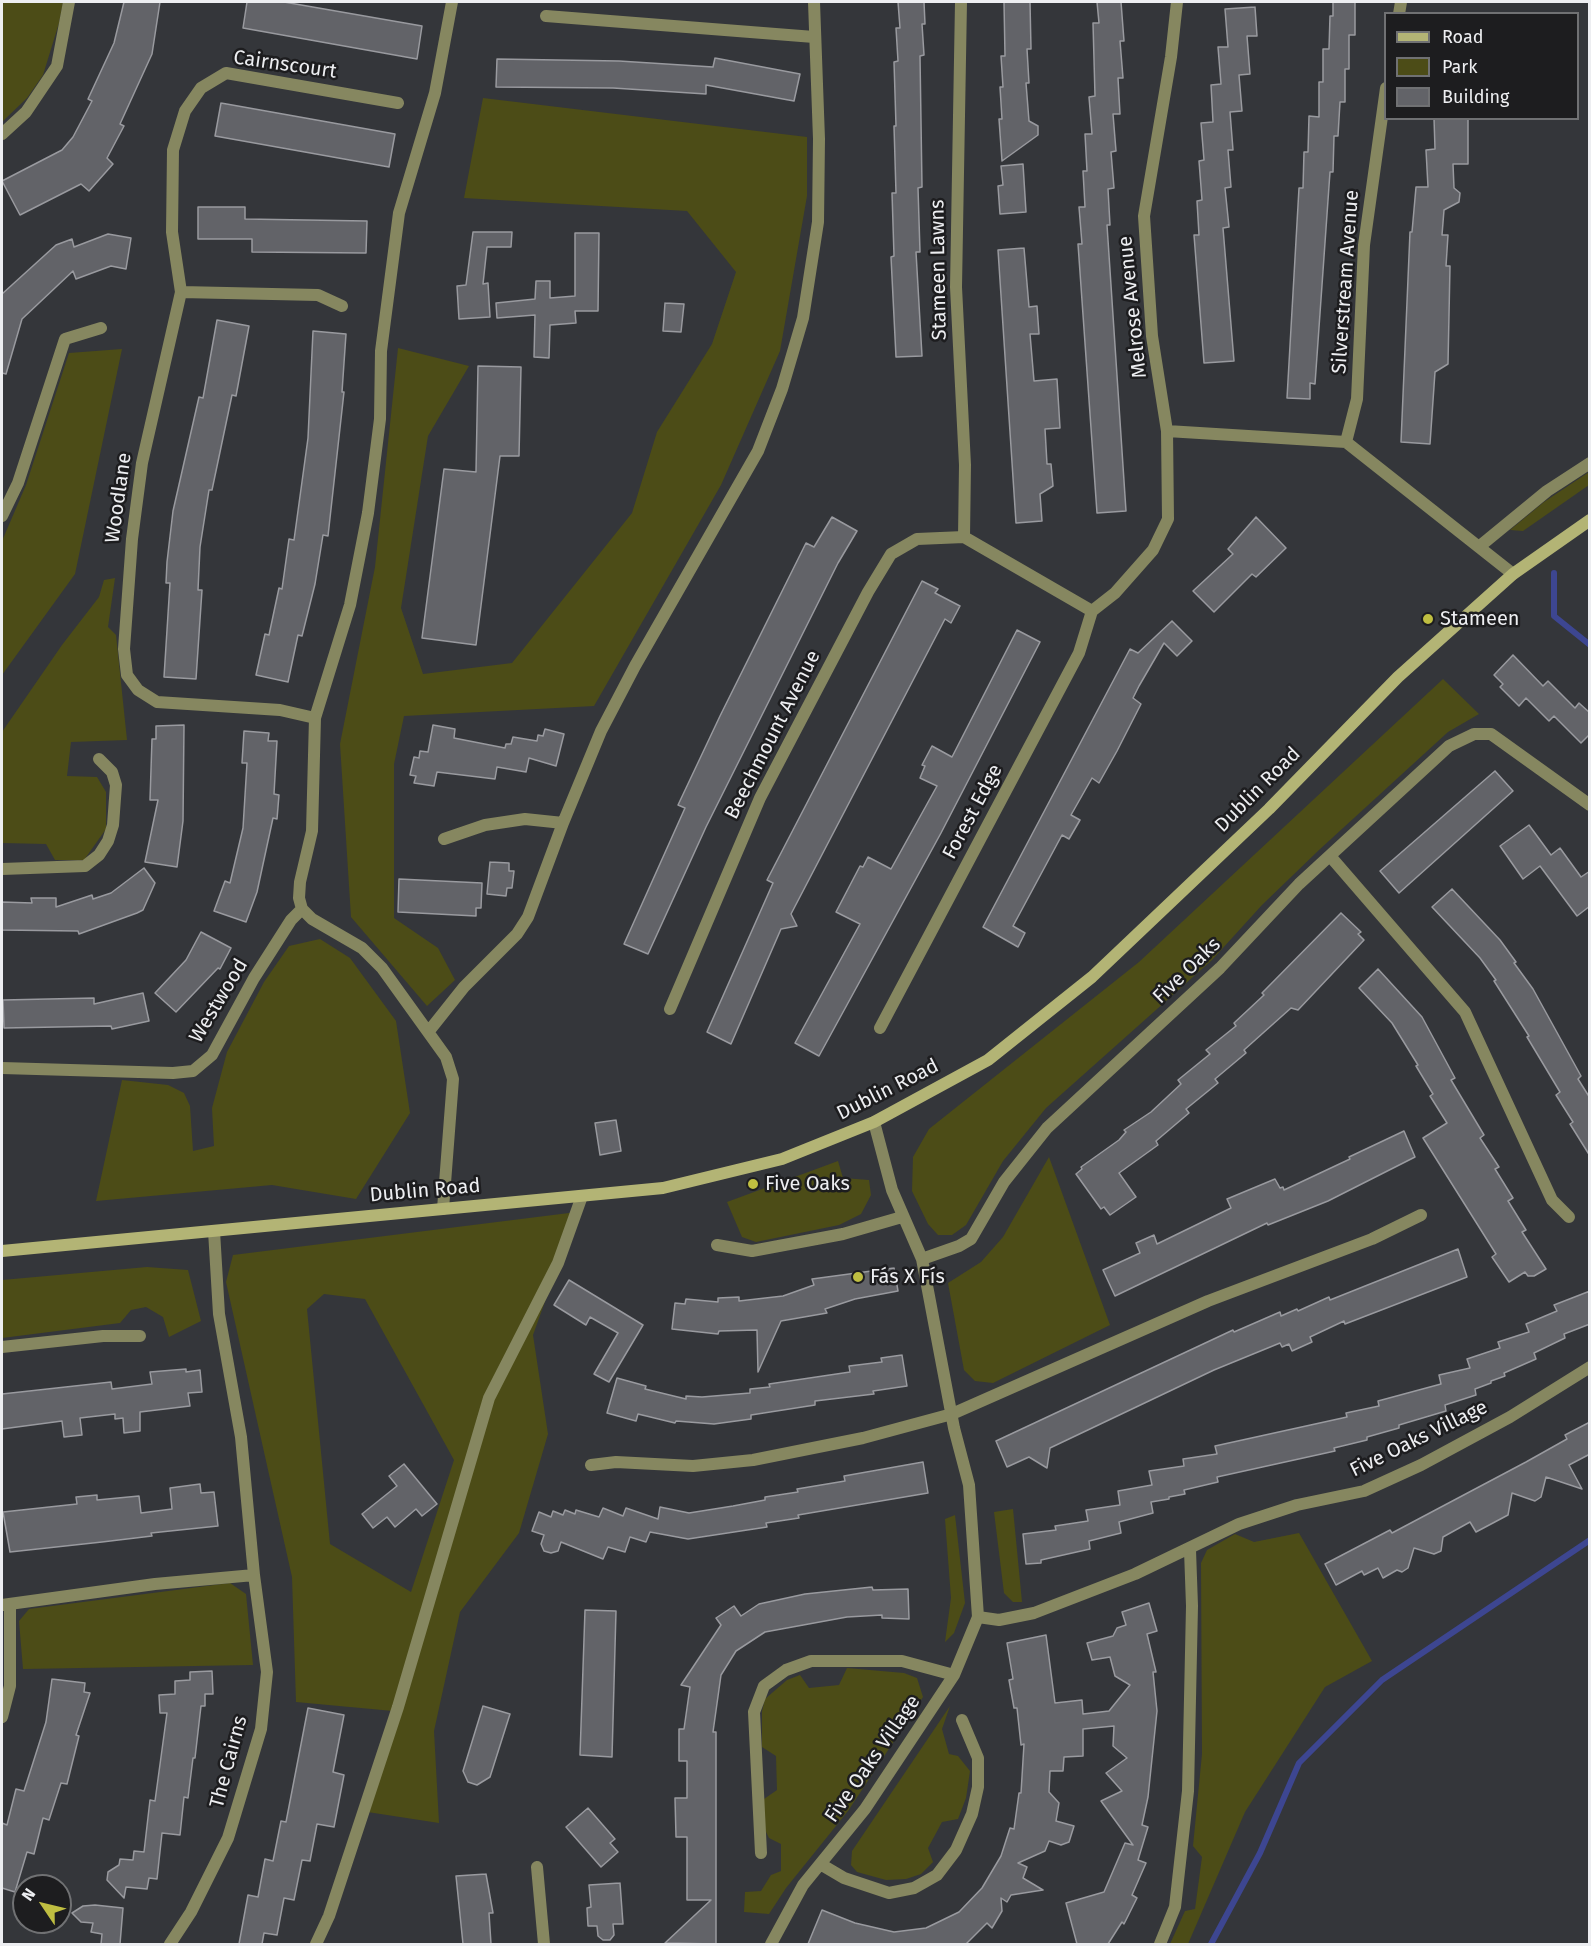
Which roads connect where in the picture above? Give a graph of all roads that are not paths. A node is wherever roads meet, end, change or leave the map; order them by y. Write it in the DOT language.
graph roads {
  1 [pos="69,2"];
  2 [pos="452,2"];
  3 [pos="814,2"];
  4 [pos="961,2"];
  5 [pos="1177,2"];
  6 [pos="546,16"];
  7 [pos="814,37"];
  8 [pos="1384,102"];
  9 [pos="398,104"];
  10 [pos="2,134"];
  11 [pos="181,292"];
  12 [pos="342,306"];
  13 [pos="101,328"];
  14 [pos="1167,431"];
  15 [pos="1346,442"];
  16 [pos="1590,463"];
  17 [pos="2,516"];
  18 [pos="1590,520"];
  19 [pos="964,537"];
  20 [pos="1480,546"];
  21 [pos="1513,574"];
  22 [pos="1092,611"];
  23 [pos="315,718"];
  24 [pos="99,759"];
  25 [pos="1590,805"];
  26 [pos="562,823"];
  27 [pos="444,839"];
  28 [pos="1330,856"];
  29 [pos="2,869"];
  30 [pos="303,909"];
  31 [pos="670,1009"];
  32 [pos="879,1028"];
  33 [pos="429,1031"];
  34 [pos="2,1068"];
  35 [pos="874,1122"];
  36 [pos="582,1196"];
  37 [pos="443,1209"];
  38 [pos="1421,1215"];
  39 [pos="902,1217"];
  40 [pos="1569,1217"];
  41 [pos="214,1231"];
  42 [pos="717,1245"];
  43 [pos="2,1251"];
  44 [pos="922,1259"];
  45 [pos="140,1336"];
  46 [pos="2,1347"];
  47 [pos="1590,1367"];
  48 [pos="952,1414"];
  49 [pos="591,1465"];
  50 [pos="1190,1550"];
  51 [pos="254,1575"];
  52 [pos="6,1605"];
  53 [pos="978,1617"];
  54 [pos="954,1675"];
  55 [pos="2,1717"];
  56 [pos="962,1720"];
  57 [pos="761,1853"];
  58 [pos="822,1864"];
  59 [pos="537,1867"];
  60 [pos="170,1944"];
  61 [pos="316,1944"];
  62 [pos="544,1944"];
  63 [pos="771,1944"];
  64 [pos="1160,1944"];
  1 -- 10 [label="street"];
  2 -- 23 [label="street"];
  3 -- 7 [label="street"];
  4 -- 19 [label="street, Stameen Lawns"];
  5 -- 14 [label="street, Melrose Avenue"];
  6 -- 7 [label="street"];
  7 -- 26 [label="street"];
  8 -- 15 [label="street, Silverstream Avenue"];
  9 -- 11 [label="street, Cairnscourt"];
  11 -- 12 [label="street"];
  11 -- 23 [label="street, Woodlane"];
  13 -- 17 [label="street"];
  14 -- 15 [label="street"];
  14 -- 22 [label="street, Melrose Avenue"];
  15 -- 20 [label="street"];
  16 -- 20 [label="street"];
  18 -- 21 [label="main road, Dublin Road"];
  19 -- 22 [label="street"];
  19 -- 31 [label="street, Beechmount Avenue"];
  20 -- 21 [label="street"];
  21 -- 35 [label="main road, Dublin Road"];
  22 -- 32 [label="street, Forest Edge"];
  23 -- 30 [label="street"];
  24 -- 29 [label="street"];
  25 -- 28 [label="street, Five Oaks"];
  26 -- 27 [label="street"];
  26 -- 33 [label="street"];
  28 -- 40 [label="street"];
  28 -- 44 [label="street, Five Oaks"];
  30 -- 33 [label="street"];
  30 -- 34 [label="street, Westwood"];
  33 -- 37 [label="street"];
  35 -- 36 [label="main road, Dublin Road"];
  35 -- 39 [label="street"];
  36 -- 37 [label="main road, Dublin Road"];
  36 -- 61 [label="street"];
  37 -- 41 [label="main road, Dublin Road"];
  38 -- 48 [label="street"];
  39 -- 42 [label="street"];
  39 -- 44 [label="street"];
  41 -- 43 [label="main road, Dublin Road"];
  41 -- 51 [label="street, The Cairns"];
  44 -- 48 [label="street"];
  45 -- 46 [label="street"];
  47 -- 50 [label="street, Five Oaks Village"];
  48 -- 49 [label="street"];
  48 -- 53 [label="street"];
  50 -- 53 [label="street, Five Oaks Village"];
  50 -- 64 [label="street"];
  51 -- 52 [label="street"];
  51 -- 60 [label="street, The Cairns"];
  52 -- 55 [label="street"];
  53 -- 54 [label="street, Five Oaks Village"];
  54 -- 57 [label="street, Five Oaks Village"];
  54 -- 58 [label="street, Five Oaks Village"];
  56 -- 58 [label="street"];
  58 -- 63 [label="street, Five Oaks Village"];
  59 -- 62 [label="street"];
}
